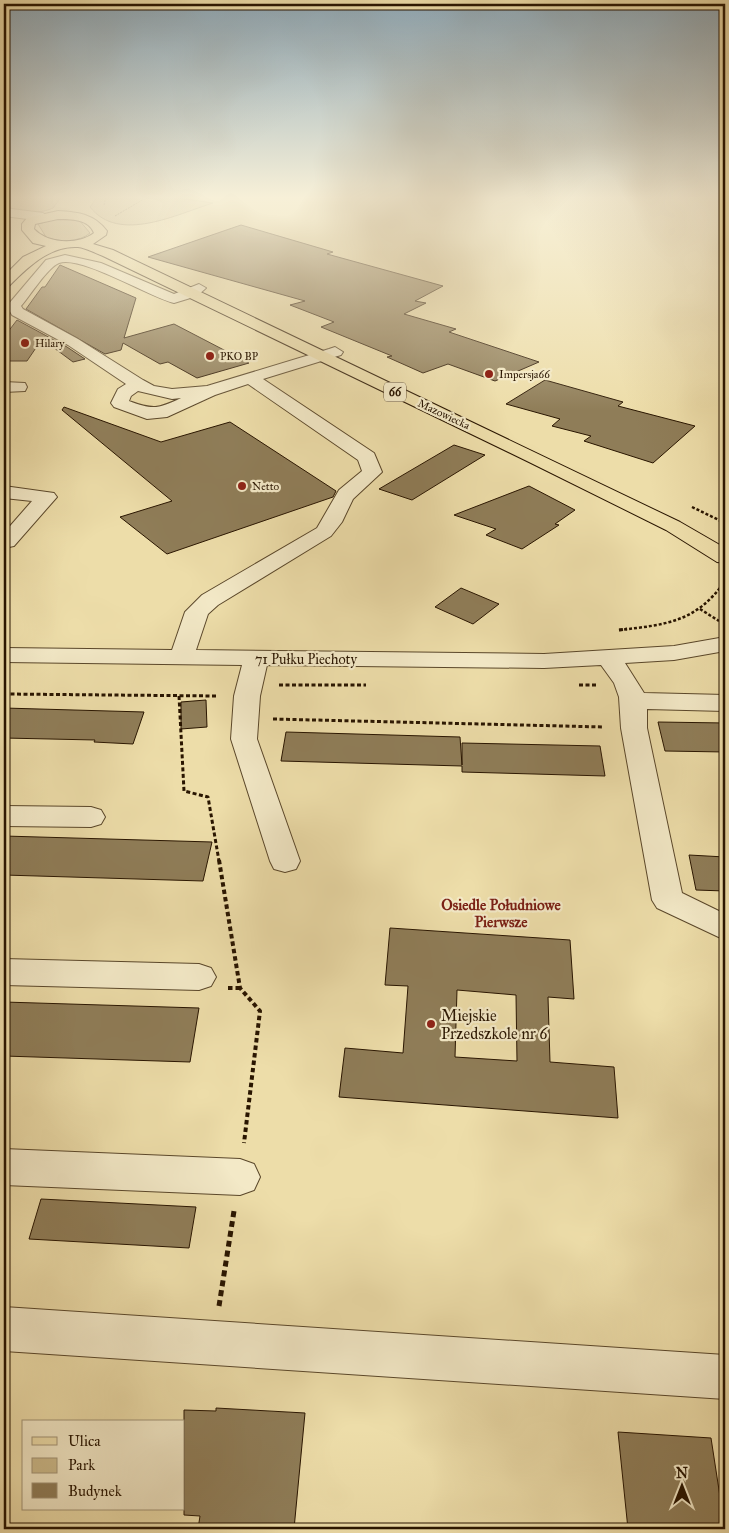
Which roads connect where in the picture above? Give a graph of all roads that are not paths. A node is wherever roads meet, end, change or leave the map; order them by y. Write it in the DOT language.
graph roads {
  1 [pos="20,268"];
  2 [pos="47,268"];
  3 [pos="101,268"];
  4 [pos="143,268"];
  5 [pos="152,268"];
  6 [pos="4,284"];
  7 [pos="196,290"];
  8 [pos="328,354"];
  9 [pos="250,378"];
  10 [pos="137,384"];
  11 [pos="209,391"];
  12 [pos="4,492"];
  13 [pos="4,542"];
  14 [pos="725,542"];
  15 [pos="725,556"];
  16 [pos="725,627"];
  17 [pos="725,644"];
  18 [pos="4,655"];
  19 [pos="182,657"];
  20 [pos="608,658"];
  21 [pos="256,659"];
  22 [pos="725,703"];
  23 [pos="633,705"];
  24 [pos="4,816"];
  25 [pos="91,818"];
  26 [pos="285,861"];
  27 [pos="725,928"];
  28 [pos="4,972"];
  29 [pos="199,977"];
  30 [pos="4,1167"];
  31 [pos="240,1177"];
  32 [pos="4,1329"];
  33 [pos="725,1377"];
  1 -- 6 [label="main road"];
  2 -- 10 [label="street"];
  3 -- 7 [label="street"];
  4 -- 7 [label="main road, Mazowiecka / 66"];
  5 -- 7 [label="main road, Mazowiecka / 66"];
  7 -- 8 [label="main road, Mazowiecka / 66"];
  8 -- 9 [label="street"];
  8 -- 14 [label="main road, Mazowiecka / 66"];
  8 -- 15 [label="main road, Mazowiecka / 66"];
  9 -- 11 [label="street"];
  9 -- 19 [label="street"];
  10 -- 11 [label="street"];
  10 -- 11 [label="street"];
  12 -- 13 [label="street"];
  16 -- 20 [label="street, 71 Pułku Piechoty"];
  17 -- 20 [label="street, 71 Pułku Piechoty"];
  18 -- 19 [label="street, 71 Pułku Piechoty"];
  19 -- 21 [label="street, 71 Pułku Piechoty"];
  20 -- 21 [label="street, 71 Pułku Piechoty"];
  20 -- 23 [label="street"];
  21 -- 26 [label="street"];
  22 -- 23 [label="street"];
  23 -- 27 [label="street"];
  24 -- 25 [label="street"];
  28 -- 29 [label="street"];
  30 -- 31 [label="street"];
  32 -- 33 [label="street"];
}
